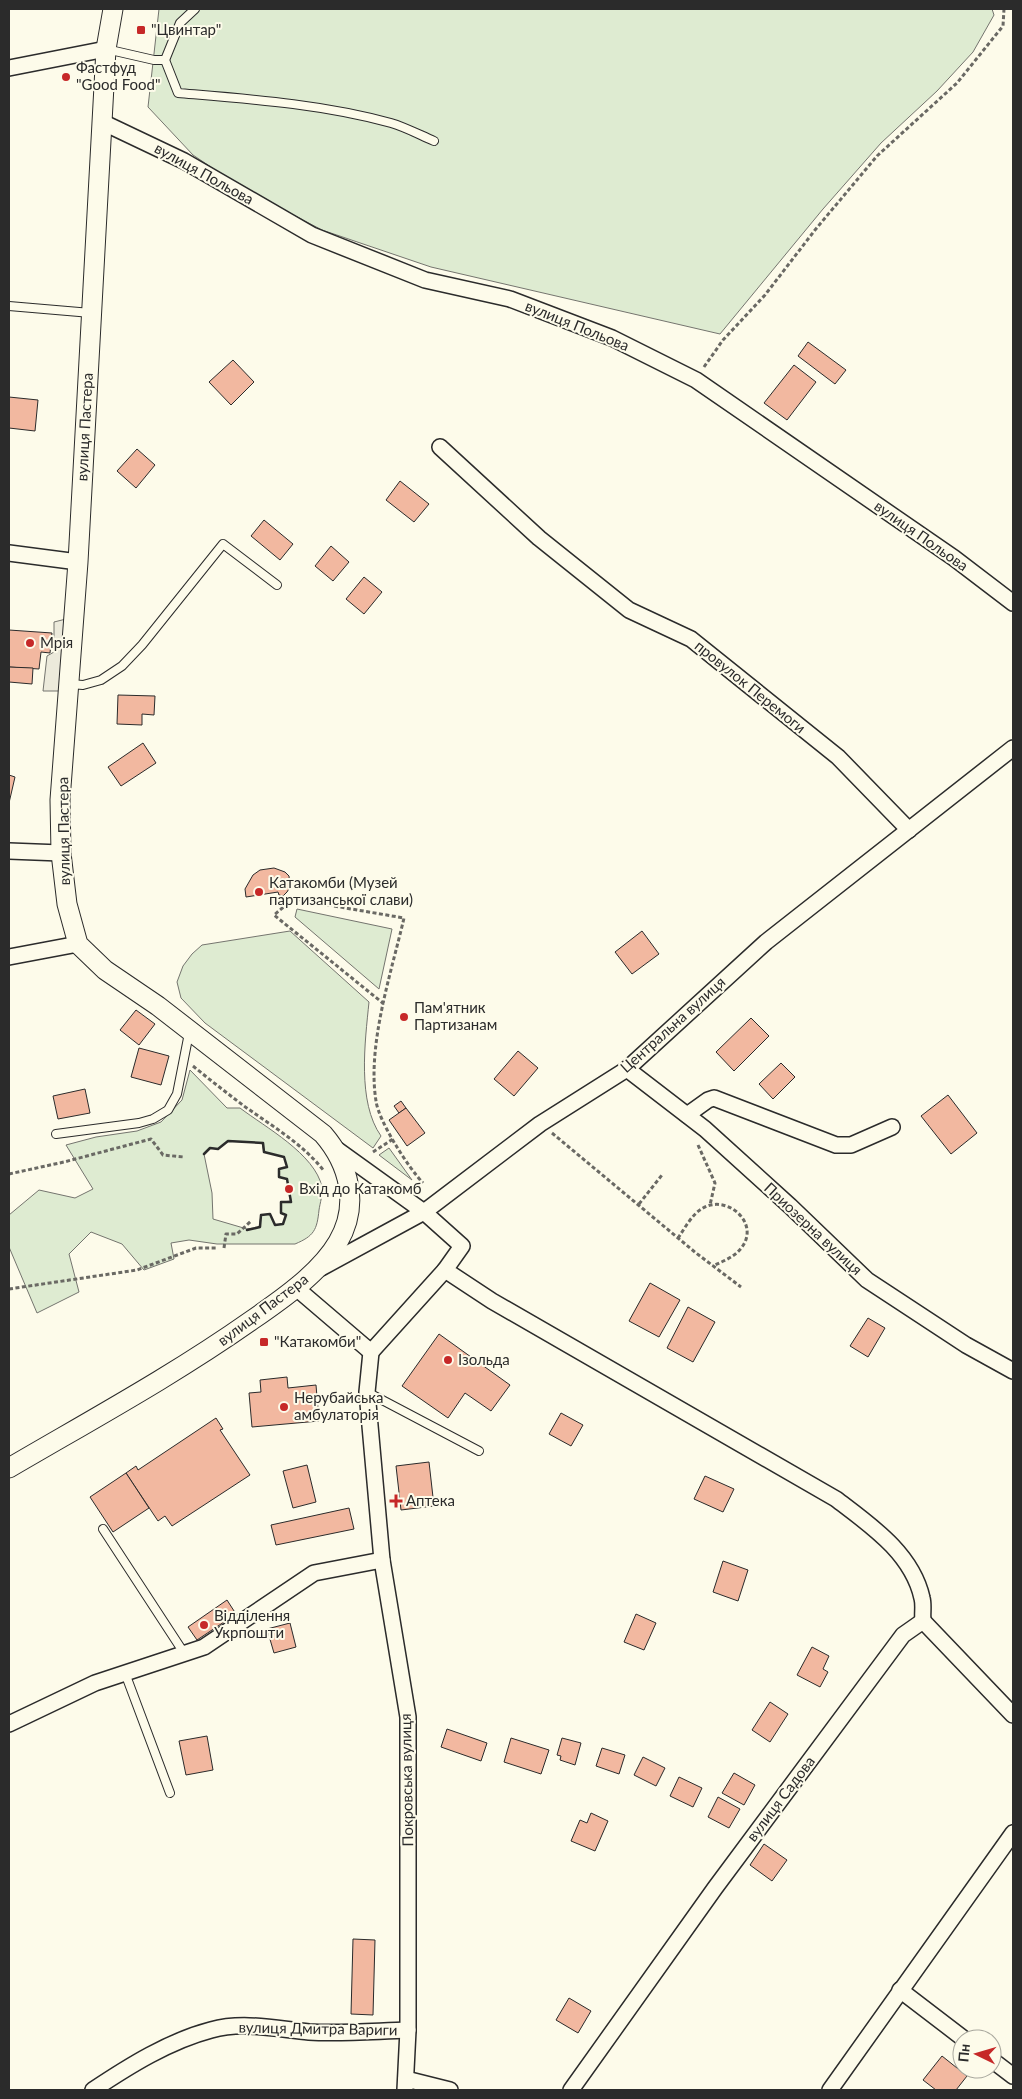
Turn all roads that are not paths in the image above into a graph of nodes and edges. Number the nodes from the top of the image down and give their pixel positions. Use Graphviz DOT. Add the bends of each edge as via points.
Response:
graph roads {
  1 [pos="114,9"];
  2 [pos="195,9"];
  3 [pos="106,49"];
  4 [pos="165,60"];
  5 [pos="9,68"];
  6 [pos="102,122"];
  7 [pos="434,142"];
  8 [pos="9,306"];
  9 [pos="91,312"];
  10 [pos="440,447"];
  11 [pos="9,553"];
  12 [pos="78,562"];
  13 [pos="277,585"];
  14 [pos="1013,603"];
  15 [pos="69,684"];
  16 [pos="1013,748"];
  17 [pos="909,830"];
  18 [pos="9,850"];
  19 [pos="61,853"];
  20 [pos="78,944"];
  21 [pos="9,957"];
  22 [pos="190,1031"];
  23 [pos="627,1069"];
  24 [pos="687,1115"];
  25 [pos="892,1127"];
  26 [pos="56,1134"];
  27 [pos="335,1148"];
  28 [pos="424,1212"];
  29 [pos="445,1270"];
  30 [pos="313,1272"];
  31 [pos="295,1287"];
  32 [pos="371,1352"];
  33 [pos="1013,1371"];
  34 [pos="368,1392"];
  35 [pos="479,1450"];
  36 [pos="9,1468"];
  37 [pos="103,1530"];
  38 [pos="382,1560"];
  39 [pos="922,1621"];
  40 [pos="184,1653"];
  41 [pos="126,1673"];
  42 [pos="1013,1715"];
  43 [pos="9,1724"];
  44 [pos="170,1794"];
  45 [pos="1013,1834"];
  46 [pos="900,1990"];
  47 [pos="408,2030"];
  48 [pos="952,2030"];
  49 [pos="1002,2068"];
  50 [pos="1013,2076"];
  51 [pos="405,2084"];
  52 [pos="93,2090"];
  53 [pos="450,2090"];
  54 [pos="571,2090"];
  55 [pos="830,2090"];
  1 -- 3 [label="street, вулиця Пастера"];
  2 -- 4 [label="lane" via="180,23"];
  3 -- 4 [label="lane"];
  3 -- 5 [label="street"];
  3 -- 6 [label="street, вулиця Пастера"];
  4 -- 7 [label="lane" via="178,93 303,106 354,115 393,124"];
  6 -- 9 [label="street, вулиця Пастера"];
  6 -- 14 [label="street, вулиця Польова" via="184,161 312,235 425,280 510,299 612,338 696,380 954,558"];
  8 -- 9 [label="lane"];
  9 -- 12 [label="street, вулиця Пастера"];
  10 -- 17 [label="street, провулок Перемоги" via="539,538 629,610 691,639 830,751"];
  11 -- 12 [label="street"];
  12 -- 15 [label="street, вулиця Пастера"];
  13 -- 15 [label="lane" via="222,544 122,666 101,680 83,685"];
  15 -- 19 [label="street, вулиця Пастера" via="60,800"];
  16 -- 17 [label="street, Центральна вулиця"];
  17 -- 23 [label="street, Центральна вулиця" via="766,942"];
  18 -- 19 [label="street"];
  19 -- 20 [label="street, вулиця Пастера" via="67,904"];
  20 -- 21 [label="street"];
  20 -- 22 [label="street, вулиця Пастера" via="105,970"];
  22 -- 26 [label="lane" via="178,1094 168,1110 139,1123"];
  22 -- 27 [label="street, вулиця Пастера" via="323,1134"];
  23 -- 24 [label="street, Приозерна вулиця"];
  23 -- 28 [label="street, Центральна вулиця" via="540,1124"];
  24 -- 25 [label="street" via="714,1098 844,1146"];
  24 -- 33 [label="street, Приозерна вулиця" via="868,1280 966,1345"];
  27 -- 28 [label="street"];
  27 -- 30 [label="street, вулиця Пастера" via="349,1183 347,1222 338,1242"];
  28 -- 29 [label="street" via="462,1246"];
  28 -- 30 [label="street, Центральна вулиця"];
  29 -- 32 [label="street"];
  29 -- 39 [label="street" via="492,1301 836,1499 884,1536 912,1570 922,1598"];
  30 -- 31 [label="street, вулиця Пастера"];
  31 -- 32 [label="street"];
  31 -- 36 [label="street, вулиця Пастера" via="178,1370"];
  32 -- 34 [label="street, Покровська вулиця"];
  34 -- 35 [label="lane"];
  34 -- 38 [label="street, Покровська вулиця"];
  37 -- 40 [label="lane"];
  38 -- 40 [label="street" via="314,1573 204,1647"];
  38 -- 47 [label="street, Покровська вулиця" via="408,1717"];
  39 -- 42 [label="street"];
  39 -- 54 [label="street, вулиця Садова" via="903,1635 715,1888"];
  40 -- 41 [label="street"];
  41 -- 43 [label="street" via="95,1683"];
  41 -- 44 [label="lane"];
  45 -- 46 [label="street"];
  46 -- 48 [label="street"];
  46 -- 55 [label="street"];
  47 -- 51 [label="street, Покровська вулиця"];
  47 -- 52 [label="street, вулиця Дмитра Вариги" via="311,2032 244,2026 212,2030 180,2041"];
  49 -- 50 [label="street"];
  51 -- 53 [label="street"];
}
